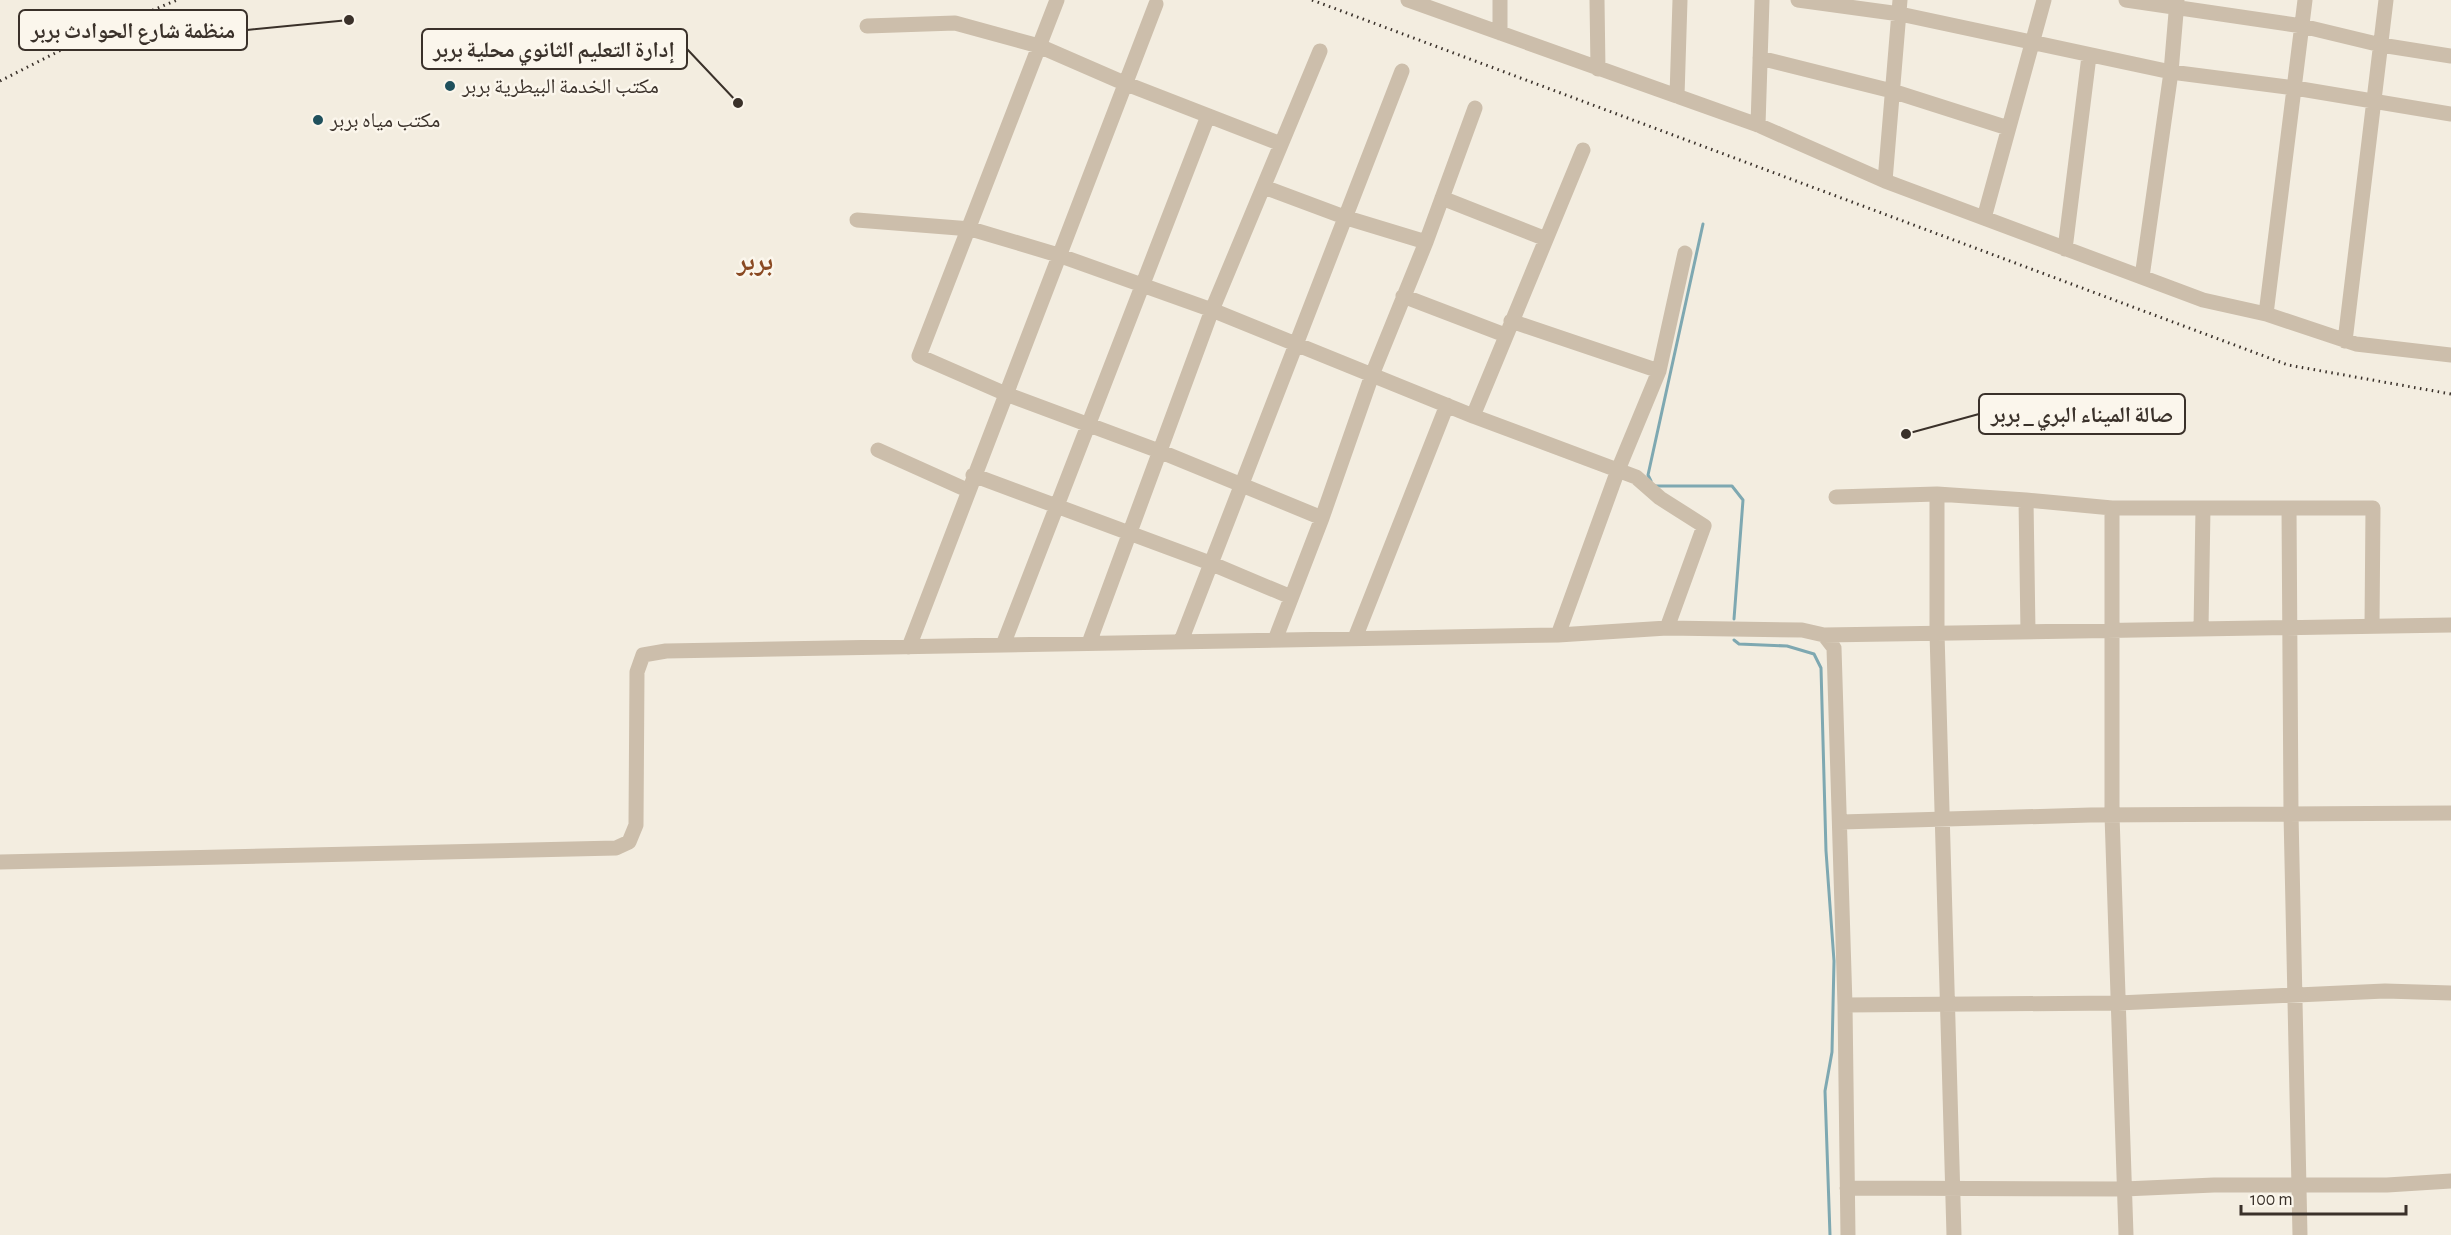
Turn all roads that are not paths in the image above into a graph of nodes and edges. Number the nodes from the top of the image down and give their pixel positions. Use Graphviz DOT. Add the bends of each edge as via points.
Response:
graph roads {
  1 [pos="1057,0"];
  2 [pos="1500,0"];
  3 [pos="1597,0"];
  4 [pos="1680,0"];
  5 [pos="1762,0"];
  6 [pos="1798,0"];
  7 [pos="2044,0"];
  8 [pos="2126,0"];
  9 [pos="2305,0"];
  10 [pos="2386,0"];
  11 [pos="1416,1"];
  12 [pos="1156,4"];
  13 [pos="2177,5"];
  14 [pos="1900,7"];
  15 [pos="867,26"];
  16 [pos="2302,26"];
  17 [pos="1500,33"];
  18 [pos="2030,44"];
  19 [pos="2381,45"];
  20 [pos="1039,46"];
  21 [pos="1320,51"];
  22 [pos="2089,56"];
  23 [pos="2451,56"];
  24 [pos="1760,58"];
  25 [pos="1598,69"];
  26 [pos="1402,71"];
  27 [pos="2171,72"];
  28 [pos="1124,83"];
  29 [pos="2295,88"];
  30 [pos="1892,91"];
  31 [pos="1677,96"];
  32 [pos="2373,102"];
  33 [pos="1475,108"];
  34 [pos="2451,114"];
  35 [pos="1208,116"];
  36 [pos="1758,125"];
  37 [pos="2008,128"];
  38 [pos="1281,144"];
  39 [pos="1583,150"];
  40 [pos="1885,181"];
  41 [pos="1264,187"];
  42 [pos="1442,198"];
  43 [pos="1347,218"];
  44 [pos="1984,218"];
  45 [pos="856,220"];
  46 [pos="970,228"];
  47 [pos="1546,239"];
  48 [pos="1426,242"];
  49 [pos="2065,249"];
  50 [pos="1685,254"];
  51 [pos="1058,255"];
  52 [pos="2142,277"];
  53 [pos="1142,285"];
  54 [pos="1403,296"];
  55 [pos="1212,310"];
  56 [pos="2266,314"];
  57 [pos="1508,328"];
  58 [pos="2345,341"];
  59 [pos="1297,345"];
  60 [pos="2451,355"];
  61 [pos="1659,371"];
  62 [pos="1372,375"];
  63 [pos="1006,394"];
  64 [pos="1447,405"];
  65 [pos="1473,416"];
  66 [pos="1088,425"];
  67 [pos="878,450"];
  68 [pos="1159,451"];
  69 [pos="1618,470"];
  70 [pos="973,475"];
  71 [pos="1241,485"];
  72 [pos="967,490"];
  73 [pos="1937,494"];
  74 [pos="1836,497"];
  75 [pos="2026,500"];
  76 [pos="1058,508"];
  77 [pos="2112,508"];
  78 [pos="2203,508"];
  79 [pos="2289,508"];
  80 [pos="1322,518"];
  81 [pos="1128,534"];
  82 [pos="1210,563"];
  83 [pos="1291,597"];
  84 [pos="2451,625"];
  85 [pos="2372,626"];
  86 [pos="1667,628"];
  87 [pos="2288,628"];
  88 [pos="2200,629"];
  89 [pos="2112,631"];
  90 [pos="2028,632"];
  91 [pos="1937,633"];
  92 [pos="1558,634"];
  93 [pos="1824,635"];
  94 [pos="1355,638"];
  95 [pos="1275,640"];
  96 [pos="1181,641"];
  97 [pos="1089,643"];
  98 [pos="1003,645"];
  99 [pos="909,646"];
  100 [pos="2451,813"];
  101 [pos="2291,814"];
  102 [pos="2112,815"];
  103 [pos="1942,820"];
  104 [pos="1841,822"];
  105 [pos="0,862"];
  106 [pos="2451,993"];
  107 [pos="2295,994"];
  108 [pos="1947,1002"];
  109 [pos="2118,1003"];
  110 [pos="1845,1005"];
  111 [pos="2451,1181"];
  112 [pos="1952,1186"];
  113 [pos="2299,1186"];
  114 [pos="1847,1188"];
  115 [pos="2124,1189"];
  116 [pos="1848,1235"];
  117 [pos="1954,1235"];
  118 [pos="2126,1235"];
  119 [pos="2300,1235"];
  1 -- 20 [label="street"];
  2 -- 17 [label="street"];
  3 -- 25 [label="street"];
  4 -- 31 [label="street"];
  5 -- 24 [label="street"];
  6 -- 14 [label="street"];
  7 -- 18 [label="street"];
  8 -- 13 [label="street"];
  9 -- 16 [label="street"];
  10 -- 19 [label="street"];
  11 -- 17 [label="street"];
  12 -- 28 [label="street"];
  13 -- 16 [label="street"];
  13 -- 27 [label="street"];
  14 -- 18 [label="street"];
  14 -- 30 [label="street"];
  15 -- 20 [label="street" via="955,23"];
  16 -- 19 [label="street"];
  16 -- 29 [label="street"];
  17 -- 25 [label="street"];
  18 -- 22 [label="street"];
  18 -- 37 [label="street"];
  19 -- 23 [label="street"];
  19 -- 32 [label="street"];
  20 -- 28 [label="street"];
  20 -- 46 [label="street"];
  21 -- 38 [label="street"];
  22 -- 27 [label="street"];
  22 -- 49 [label="street"];
  24 -- 30 [label="street"];
  24 -- 36 [label="street"];
  25 -- 31 [label="street"];
  26 -- 43 [label="street"];
  27 -- 29 [label="street"];
  27 -- 52 [label="street"];
  28 -- 35 [label="street"];
  28 -- 51 [label="street"];
  29 -- 32 [label="street"];
  29 -- 56 [label="street"];
  30 -- 37 [label="street"];
  30 -- 40 [label="street"];
  31 -- 36 [label="street"];
  32 -- 34 [label="street"];
  32 -- 58 [label="street"];
  33 -- 42 [label="street"];
  35 -- 38 [label="street"];
  35 -- 53 [label="street"];
  36 -- 40 [label="street"];
  37 -- 44 [label="street"];
  38 -- 41 [label="street"];
  39 -- 47 [label="street"];
  40 -- 44 [label="street"];
  41 -- 43 [label="street"];
  41 -- 55 [label="street"];
  42 -- 47 [label="street"];
  42 -- 48 [label="street"];
  43 -- 48 [label="street"];
  43 -- 59 [label="street"];
  44 -- 49 [label="street"];
  45 -- 46 [label="street"];
  46 -- 51 [label="street"];
  46 -- 63 [label="street" via="919,356"];
  47 -- 57 [label="street"];
  48 -- 54 [label="street"];
  49 -- 52 [label="street"];
  50 -- 61 [label="street"];
  51 -- 53 [label="street"];
  51 -- 63 [label="street"];
  52 -- 56 [label="street" via="2203,300"];
  53 -- 55 [label="street"];
  53 -- 66 [label="street"];
  54 -- 57 [label="street"];
  54 -- 62 [label="street"];
  55 -- 59 [label="street"];
  55 -- 68 [label="street"];
  56 -- 58 [label="street"];
  57 -- 61 [label="street"];
  57 -- 65 [label="street"];
  58 -- 60 [label="street"];
  59 -- 62 [label="street"];
  59 -- 71 [label="street"];
  61 -- 69 [label="street"];
  62 -- 64 [label="street"];
  62 -- 80 [label="street"];
  63 -- 66 [label="street"];
  63 -- 70 [label="street"];
  64 -- 65 [label="street"];
  64 -- 94 [label="street"];
  65 -- 69 [label="street"];
  66 -- 68 [label="street"];
  66 -- 76 [label="street"];
  67 -- 72 [label="street"];
  68 -- 71 [label="street"];
  68 -- 81 [label="street"];
  69 -- 86 [label="street" via="1636,477 1660,498 1704,526"];
  69 -- 92 [label="street"];
  70 -- 72 [label="street"];
  70 -- 76 [label="street"];
  71 -- 80 [label="street"];
  71 -- 82 [label="street"];
  72 -- 99 [label="street"];
  73 -- 74 [label="street"];
  73 -- 75 [label="street"];
  73 -- 91 [label="street"];
  75 -- 77 [label="street"];
  75 -- 90 [label="street"];
  76 -- 81 [label="street"];
  76 -- 98 [label="street"];
  77 -- 78 [label="street"];
  77 -- 89 [label="street"];
  78 -- 79 [label="street"];
  78 -- 88 [label="street"];
  79 -- 85 [label="street" via="2373,508"];
  79 -- 87 [label="street"];
  80 -- 83 [label="street"];
  81 -- 82 [label="street"];
  81 -- 97 [label="street"];
  82 -- 83 [label="street"];
  82 -- 96 [label="street"];
  83 -- 95 [label="street"];
  84 -- 85 [label="street"];
  85 -- 87 [label="street"];
  86 -- 92 [label="street"];
  86 -- 93 [label="street" via="1802,630"];
  87 -- 88 [label="street"];
  87 -- 101 [label="street"];
  88 -- 89 [label="street"];
  89 -- 90 [label="street"];
  89 -- 102 [label="street"];
  90 -- 91 [label="street"];
  91 -- 93 [label="street"];
  91 -- 103 [label="street"];
  92 -- 94 [label="street"];
  93 -- 104 [label="street" via="1834,648"];
  94 -- 95 [label="street"];
  95 -- 96 [label="street"];
  96 -- 97 [label="street"];
  97 -- 98 [label="street"];
  98 -- 99 [label="street"];
  99 -- 105 [label="street" via="666,651 643,655 637,672 636,825 629,842 616,848"];
  100 -- 101 [label="street"];
  101 -- 102 [label="street"];
  101 -- 107 [label="street"];
  102 -- 103 [label="street"];
  102 -- 109 [label="street"];
  103 -- 104 [label="street"];
  103 -- 108 [label="street"];
  104 -- 110 [label="street"];
  106 -- 107 [label="street"];
  107 -- 109 [label="street"];
  107 -- 113 [label="street"];
  108 -- 109 [label="street"];
  108 -- 110 [label="street"];
  108 -- 112 [label="street"];
  109 -- 115 [label="street"];
  110 -- 114 [label="street"];
  111 -- 113 [label="street"];
  112 -- 114 [label="street"];
  112 -- 115 [label="street"];
  112 -- 117 [label="street"];
  113 -- 115 [label="street"];
  113 -- 119 [label="street"];
  114 -- 116 [label="street"];
  115 -- 118 [label="street"];
}
